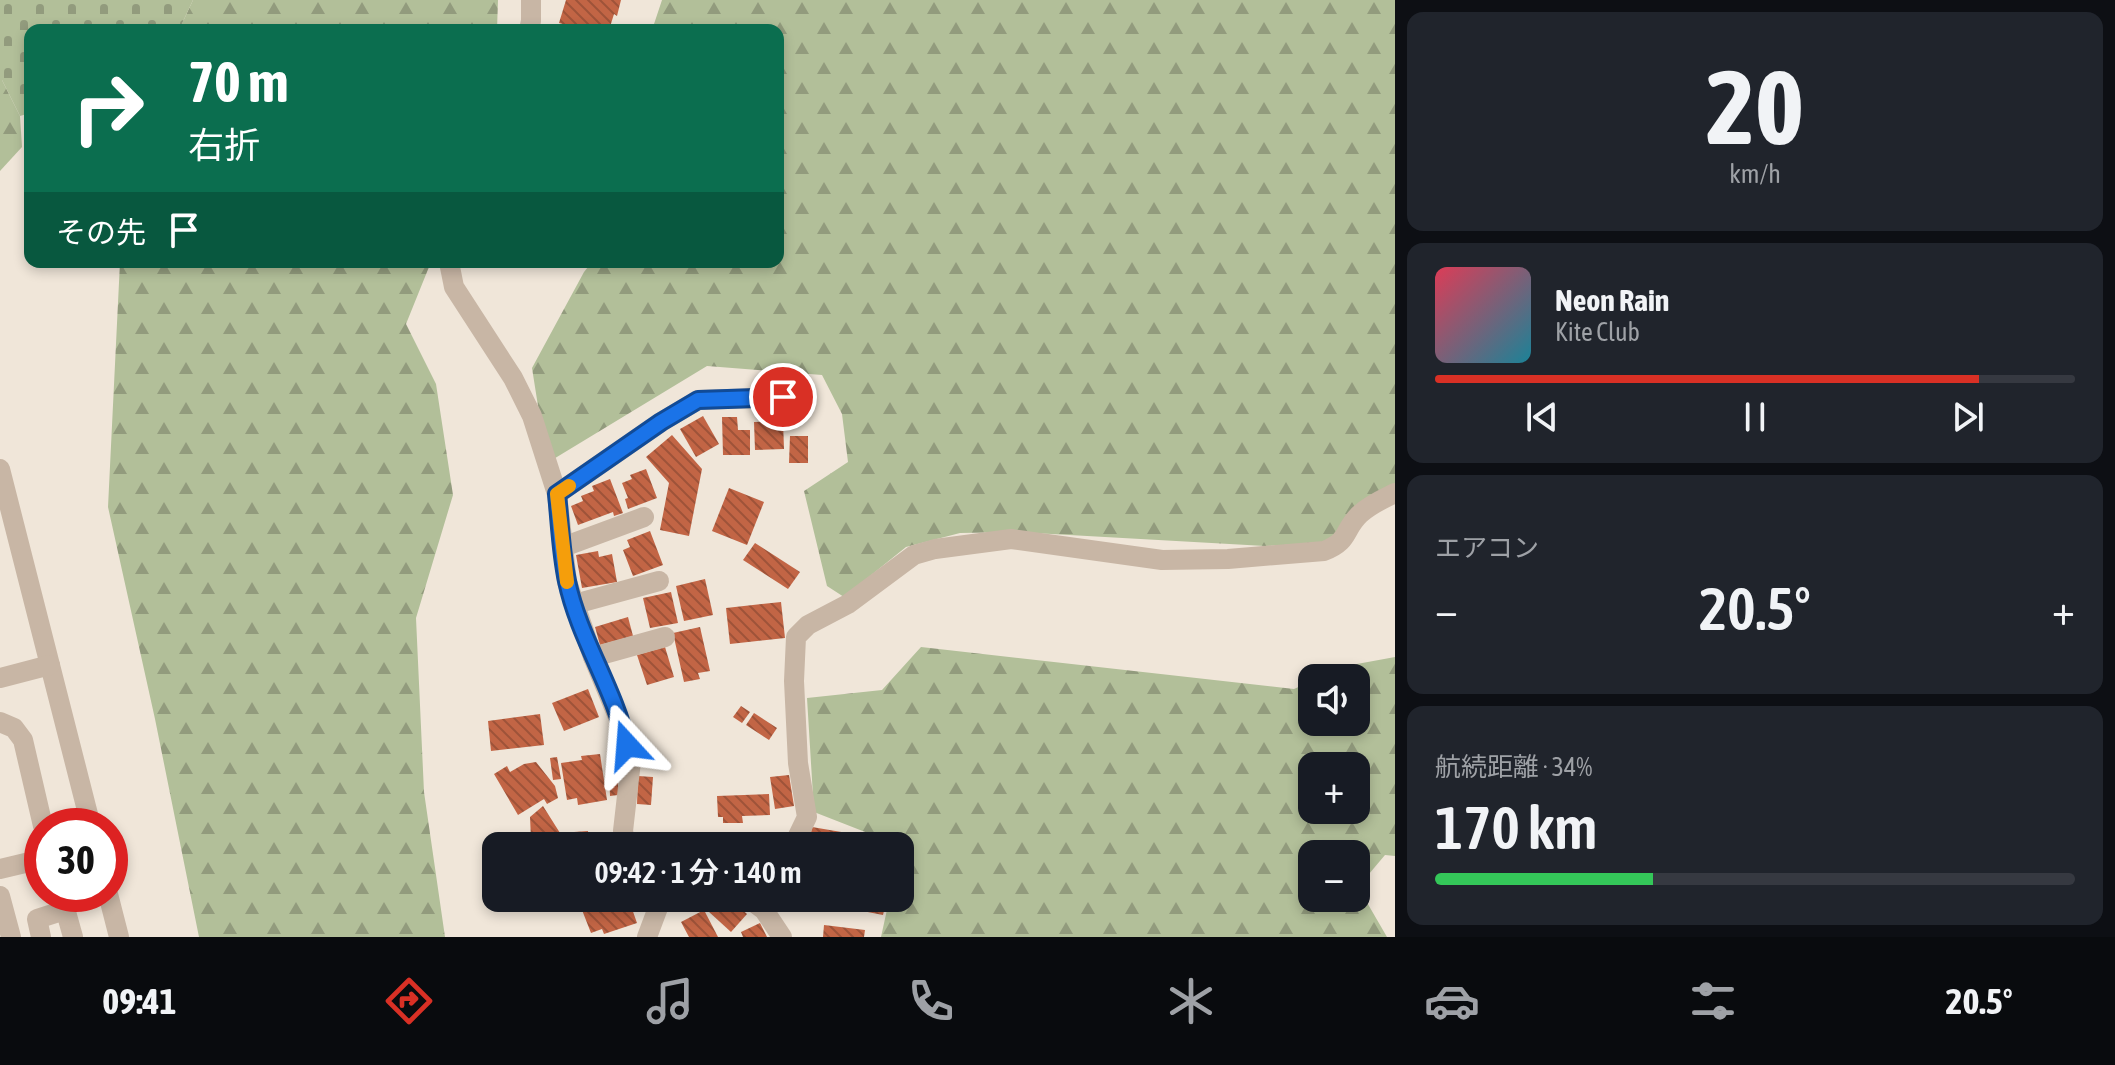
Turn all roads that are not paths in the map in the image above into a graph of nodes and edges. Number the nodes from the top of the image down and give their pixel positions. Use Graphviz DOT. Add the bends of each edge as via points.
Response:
graph roads {
  1 [pos="531,0"];
  2 [pos="529,24"];
  3 [pos="450,268"];
  4 [pos="783,397"];
  5 [pos="0,469"];
  6 [pos="1395,493"];
  7 [pos="557,494"];
  8 [pos="4,498"];
  9 [pos="644,517"];
  10 [pos="9,545"];
  11 [pos="563,547"];
  12 [pos="659,581"];
  13 [pos="575,604"];
  14 [pos="665,637"];
  15 [pos="593,657"];
  16 [pos="50,665"];
  17 [pos="0,678"];
  18 [pos="0,722"];
  19 [pos="39,808"];
  20 [pos="86,808"];
  21 [pos="623,832"];
  22 [pos="800,832"];
  23 [pos="24,863"];
  24 [pos="0,869"];
  25 [pos="0,896"];
  26 [pos="48,912"];
  27 [pos="66,912"];
  28 [pos="113,912"];
  29 [pos="656,912"];
  30 [pos="766,912"];
  31 [pos="11,937"];
  32 [pos="41,937"];
  33 [pos="73,937"];
  34 [pos="119,937"];
  35 [pos="647,937"];
  36 [pos="782,937"];
  1 -- 2 [label="street"];
  3 -- 7 [label="street" via="454,287 532,416"];
  4 -- 7 [label="street" via="698,400"];
  5 -- 8 [label="street"];
  6 -- 22 [label="street" via="1357,516 1338,545 1324,551 1162,560 1011,539 914,555 796,637 798,763 807,817"];
  7 -- 11 [label="street"];
  8 -- 10 [label="street"];
  9 -- 11 [label="street"];
  10 -- 16 [label="street"];
  11 -- 13 [label="street"];
  12 -- 13 [label="street"];
  13 -- 15 [label="street"];
  14 -- 15 [label="street"];
  15 -- 21 [label="street" via="631,761"];
  16 -- 17 [label="street"];
  16 -- 20 [label="street"];
  18 -- 19 [label="street" via="23,740"];
  23 -- 24 [label="street"];
  25 -- 31 [label="street"];
  26 -- 32 [label="street" via="37,919"];
  27 -- 33 [label="street"];
  28 -- 34 [label="street"];
  29 -- 35 [label="street"];
  30 -- 36 [label="street"];
}
